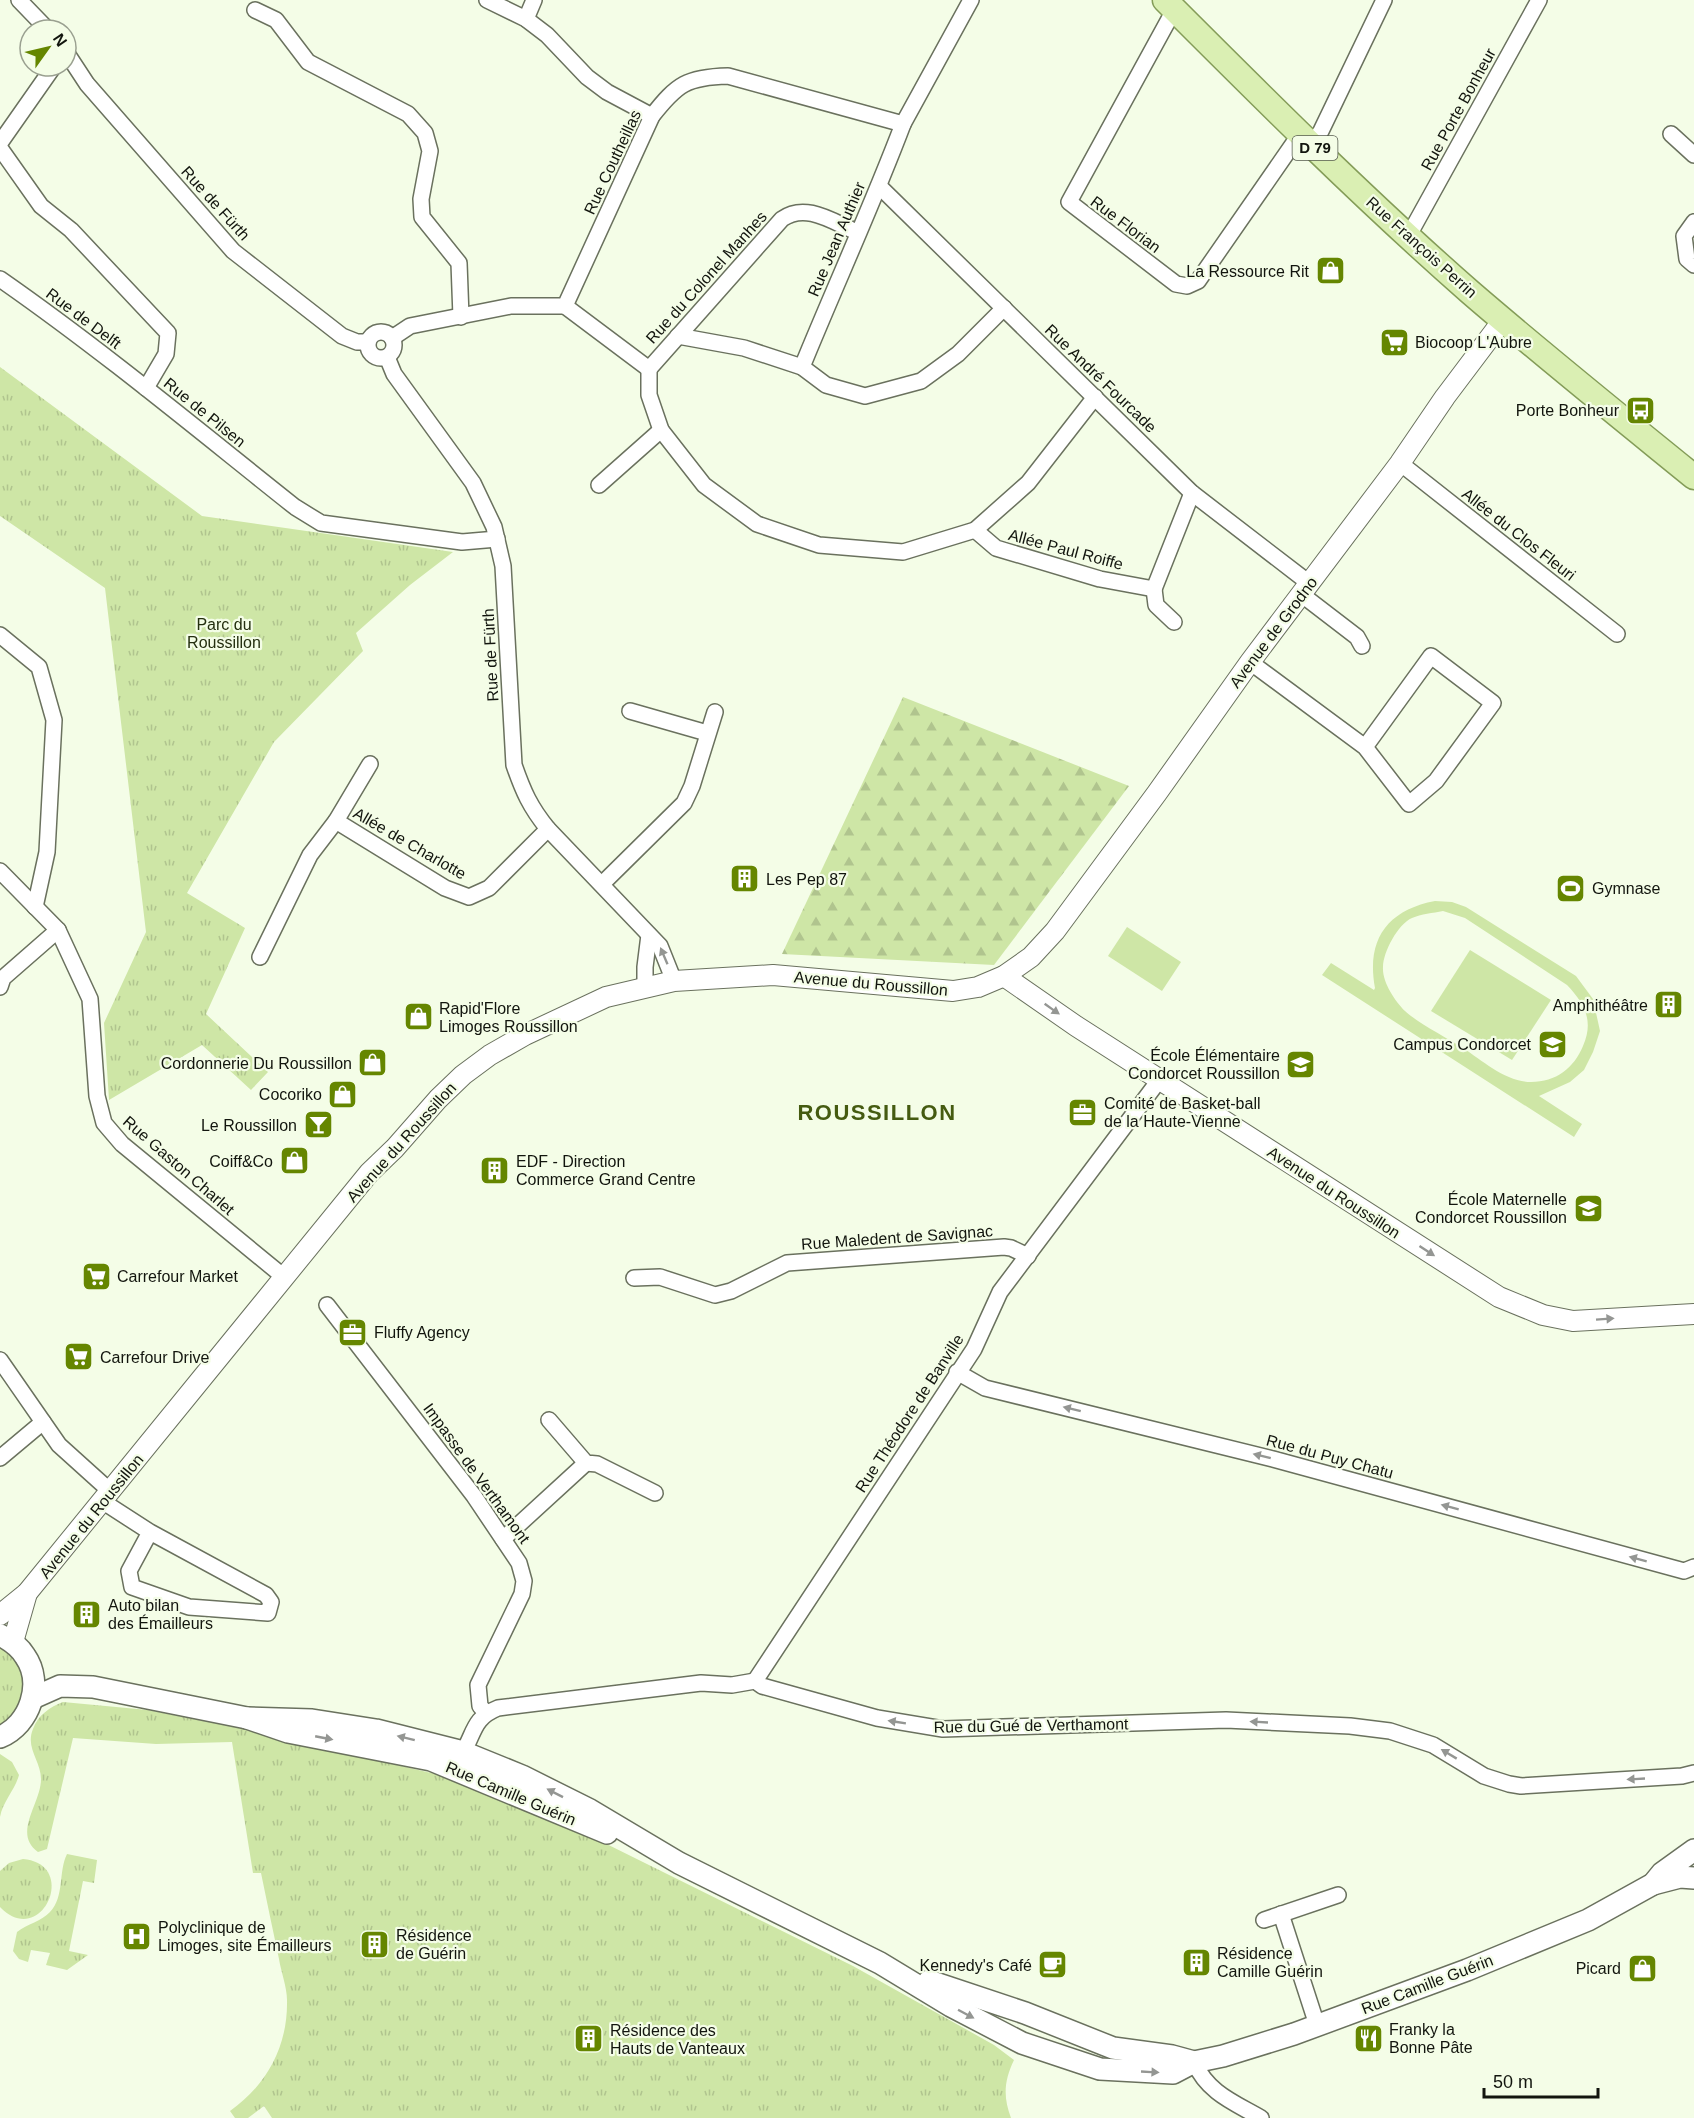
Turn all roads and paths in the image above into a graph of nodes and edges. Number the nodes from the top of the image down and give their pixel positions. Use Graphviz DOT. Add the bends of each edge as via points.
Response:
graph roads {
  1 [pos="19,0"];
  2 [pos="487,0"];
  3 [pos="534,0"];
  4 [pos="971,0"];
  5 [pos="1384,0"];
  6 [pos="1539,0"];
  7 [pos="1169,5"];
  8 [pos="255,10"];
  9 [pos="36,18"];
  10 [pos="526,19"];
  11 [pos="78,70"];
  12 [pos="46,78"];
  13 [pos="652,116"];
  14 [pos="903,124"];
  15 [pos="1671,134"];
  16 [pos="1306,140"];
  17 [pos="0,145"];
  18 [pos="1694,155"];
  19 [pos="879,186"];
  20 [pos="1694,222"];
  21 [pos="857,232"];
  22 [pos="1409,235"];
  23 [pos="1694,264"];
  24 [pos="0,279"];
  25 [pos="565,306"];
  26 [pos="1004,308"];
  27 [pos="461,316"];
  28 [pos="1503,320"];
  29 [pos="678,336"];
  30 [pos="392,338"];
  31 [pos="368,342"];
  32 [pos="387,357"];
  33 [pos="801,367"];
  34 [pos="649,369"];
  35 [pos="146,388"];
  36 [pos="1095,397"];
  37 [pos="661,430"];
  38 [pos="1400,464"];
  39 [pos="1694,477"];
  40 [pos="599,485"];
  41 [pos="1192,493"];
  42 [pos="975,530"];
  43 [pos="497,539"];
  44 [pos="1305,589"];
  45 [pos="1154,590"];
  46 [pos="1174,622"];
  47 [pos="1617,634"];
  48 [pos="0,635"];
  49 [pos="1362,646"];
  50 [pos="1250,662"];
  51 [pos="630,711"];
  52 [pos="715,712"];
  53 [pos="707,733"];
  54 [pos="1365,747"];
  55 [pos="370,764"];
  56 [pos="336,820"];
  57 [pos="548,829"];
  58 [pos="0,871"];
  59 [pos="602,884"];
  60 [pos="35,907"];
  61 [pos="58,930"];
  62 [pos="649,935"];
  63 [pos="1043,945"];
  64 [pos="260,957"];
  65 [pos="1004,976"];
  66 [pos="674,981"];
  67 [pos="0,987"];
  68 [pos="645,987"];
  69 [pos="1160,1079"];
  70 [pos="1028,1256"];
  71 [pos="284,1277"];
  72 [pos="634,1278"];
  73 [pos="327,1305"];
  74 [pos="1694,1314"];
  75 [pos="0,1359"];
  76 [pos="957,1372"];
  77 [pos="549,1420"];
  78 [pos="43,1422"];
  79 [pos="0,1458"];
  80 [pos="586,1463"];
  81 [pos="655,1493"];
  82 [pos="106,1496"];
  83 [pos="150,1532"];
  84 [pos="504,1539"];
  85 [pos="1694,1567"];
  86 [pos="27,1593"];
  87 [pos="0,1615"];
  88 [pos="6,1638"];
  89 [pos="32,1670"];
  90 [pos="756,1681"];
  91 [pos="60,1686"];
  92 [pos="33,1698"];
  93 [pos="486,1713"];
  94 [pos="247,1718"];
  95 [pos="0,1737"];
  96 [pos="463,1752"];
  97 [pos="432,1760"];
  98 [pos="1694,1773"];
  99 [pos="1694,1850"];
  100 [pos="680,1863"];
  101 [pos="1694,1878"];
  102 [pos="1653,1884"];
  103 [pos="1338,1895"];
  104 [pos="1281,1914"];
  105 [pos="1264,1920"];
  106 [pos="880,1963"];
  107 [pos="1317,2025"];
  108 [pos="1022,2043"];
  109 [pos="1106,2046"];
  110 [pos="1194,2062"];
  111 [pos="1261,2118"];
  1 -- 9 [label="street"];
  2 -- 10 [label="street"];
  3 -- 10 [label="street"];
  4 -- 14 [label="street"];
  5 -- 16 [label="street" via="1321,131"];
  6 -- 22 [label="street, Rue Porte Bonheur"];
  7 -- 16 [label="main road, Rue François Perrin / D 79"];
  7 -- 16 [label="street, Rue Florian" via="1069,202 1176,284 1187,285 1198,281"];
  8 -- 27 [label="street" via="276,20 308,62 408,114 425,133 430,151 421,199 422,217 459,263"];
  10 -- 13 [label="street" via="547,34 587,77"];
  11 -- 31 [label="street, Rue de Fürth" via="233,250 342,336"];
  12 -- 17 [label="street, Rue de Pilsen"];
  13 -- 14 [label="street, Rue Coutheillas" via="681,85 702,76 728,75"];
  13 -- 25 [label="street, Rue Coutheillas"];
  14 -- 19 [label="street, Rue Jean Authier"];
  15 -- 18 [label="street"];
  16 -- 22 [label="main road, Rue François Perrin / D 79"];
  17 -- 35 [label="street, Rue de Pilsen" via="40,206 71,230 168,333 166,354"];
  19 -- 21 [label="street, Rue Jean Authier"];
  19 -- 26 [label="street, Rue André Fourcade"];
  20 -- 23 [label="street" via="1684,236 1687,259"];
  21 -- 29 [label="street, Rue du Colonel Manhes" via="806,211 792,212"];
  21 -- 33 [label="street, Rue Jean Authier"];
  22 -- 28 [label="main road, Rue François Perrin / D 79"];
  24 -- 35 [label="street, Rue de Delft"];
  25 -- 27 [label="street" via="511,306"];
  25 -- 34 [label="street, Rue du Colonel Manhes"];
  26 -- 33 [label="street" via="958,354 921,381 865,396 826,385"];
  26 -- 36 [label="street, Rue André Fourcade"];
  27 -- 30 [label="street" via="410,326"];
  28 -- 38 [label="street, Avenue de Grodno"];
  28 -- 39 [label="main road, Rue François Perrin / D 79"];
  29 -- 33 [label="street" via="744,348"];
  29 -- 34 [label="street, Rue du Colonel Manhes"];
  30 -- 31 [label="street" via="388,333 376,333"];
  30 -- 32 [label="street" via="394,349"];
  31 -- 32 [label="street" via="373,355"];
  32 -- 43 [label="street, Rue de Fürth" via="394,374 473,483"];
  34 -- 37 [label="street" via="649,395"];
  35 -- 43 [label="street, Rue de Pilsen" via="295,507 321,523 462,542"];
  36 -- 41 [label="street, Rue André Fourcade"];
  36 -- 42 [label="street" via="1028,483"];
  37 -- 40 [label="street"];
  37 -- 42 [label="street" via="704,485 757,524 819,545 903,552"];
  38 -- 44 [label="street, Avenue de Grodno"];
  38 -- 47 [label="street, Allée du Clos Fleuri"];
  41 -- 44 [label="street, Rue André Fourcade"];
  41 -- 45 [label="street"];
  42 -- 45 [label="street, Allée Paul Roiffe" via="996,548 1100,579"];
  43 -- 57 [label="street, Rue de Fürth" via="503,566 514,765 524,795"];
  44 -- 49 [label="street, Rue André Fourcade" via="1357,636"];
  44 -- 50 [label="street, Avenue de Grodno"];
  45 -- 46 [label="street" via="1156,605"];
  48 -- 60 [label="street" via="39,667 54,720 47,852"];
  50 -- 54 [label="street"];
  50 -- 63 [label="street, Avenue de Grodno"];
  51 -- 53 [label="street"];
  52 -- 53 [label="street"];
  53 -- 59 [label="street" via="684,803"];
  54 -- 54 [label="street" via="1409,804 1436,781 1493,703 1431,656"];
  55 -- 56 [label="street, Allée de Charlotte"];
  56 -- 57 [label="street, Allée de Charlotte" via="445,888 469,897 489,888"];
  56 -- 64 [label="street, Allée de Charlotte" via="310,855"];
  57 -- 59 [label="street, Rue de Fürth"];
  58 -- 60 [label="street, Rue Gaston Charlet"];
  59 -- 62 [label="street, Rue de Fürth"];
  60 -- 61 [label="street, Rue Gaston Charlet"];
  61 -- 67 [label="street" via="3,978"];
  61 -- 71 [label="street, Rue Gaston Charlet" via="90,999 97,1096 104,1123 122,1144"];
  66 -- 62 [label="street, Rue de Fürth, one-way" via="660,946"];
  62 -- 68 [label="street"];
  63 -- 65 [label="street, Avenue du Roussillon"];
  65 -- 66 [label="street, Avenue du Roussillon" via="978,987 953,991 773,975"];
  65 -- 69 [label="street, Avenue du Roussillon, one-way"];
  66 -- 68 [label="street, Avenue du Roussillon"];
  68 -- 71 [label="street, Avenue du Roussillon" via="606,997 525,1035 463,1075 369,1173"];
  69 -- 70 [label="street, Rue Théodore de Banville"];
  69 -- 74 [label="street, Avenue du Roussillon, one-way" via="1499,1298 1521,1308 1573,1321"];
  70 -- 72 [label="street, Rue Maledent de Savignac" via="1004,1247 787,1263 715,1295 660,1277"];
  70 -- 76 [label="street, Rue Théodore de Banville" via="1000,1292 974,1349"];
  71 -- 82 [label="street, Avenue du Roussillon"];
  73 -- 84 [label="street, Impasse de Verthamont"];
  75 -- 78 [label="street"];
  85 -- 76 [label="street, Rue du Puy Chatu, one-way" via="1684,1571 1285,1462 978,1385"];
  76 -- 90 [label="street, Rue Théodore de Banville"];
  77 -- 80 [label="street"];
  78 -- 79 [label="street"];
  78 -- 82 [label="street"];
  80 -- 81 [label="street" via="597,1464"];
  80 -- 84 [label="street"];
  82 -- 83 [label="street"];
  82 -- 86 [label="street, Avenue du Roussillon"];
  83 -- 83 [label="street" via="129,1571 132,1587 189,1607 268,1613 271,1602 266,1595"];
  84 -- 93 [label="street, Impasse de Verthamont" via="519,1563 524,1581 522,1594 478,1685 480,1706"];
  86 -- 87 [label="street, Avenue du Roussillon"];
  86 -- 88 [label="street, Avenue du Roussillon"];
  88 -- 89 [label="main road" via="26,1657"];
  89 -- 91 [label="main road"];
  89 -- 92 [label="main road"];
  90 -- 93 [label="street, Rue du Gué de Verthamont" via="732,1685 701,1683 510,1705"];
  98 -- 90 [label="street, Rue du Gué de Verthamont, one-way" via="1521,1786 1484,1776 1433,1745 1390,1731 1226,1720 943,1729 877,1718 762,1686"];
  91 -- 92 [label="main road"];
  91 -- 94 [label="main road" via="93,1687"];
  92 -- 95 [label="main road" via="18,1725"];
  93 -- 96 [label="street" via="474,1726"];
  96 -- 94 [label="main road, one-way" via="376,1730 312,1720"];
  94 -- 97 [label="main road, one-way" via="288,1732"];
  96 -- 97 [label="street, Rue Camille Guérin"];
  100 -- 96 [label="main road, Rue Camille Guérin, one-way" via="590,1810"];
  97 -- 100 [label="main road, Rue Camille Guérin"];
  99 -- 102 [label="main road, Rue Camille Guérin"];
  100 -- 106 [label="main road, Rue Camille Guérin"];
  101 -- 102 [label="main road, Rue Camille Guérin" via="1680,1877"];
  102 -- 107 [label="main road, Rue Camille Guérin" via="1588,1920"];
  103 -- 104 [label="street"];
  104 -- 105 [label="street"];
  104 -- 107 [label="street"];
  106 -- 108 [label="main road, Rue Camille Guérin, one-way"];
  106 -- 109 [label="main road, Rue Camille Guérin" via="1025,2013"];
  107 -- 110 [label="main road, Rue Camille Guérin"];
  108 -- 109 [label="main road" via="1040,2037 1063,2038 1095,2049"];
  108 -- 110 [label="main road, Rue Camille Guérin, one-way" via="1100,2069 1173,2073"];
  109 -- 110 [label="main road, Rue Camille Guérin"];
  110 -- 111 [label="street" via="1214,2091"];
}
